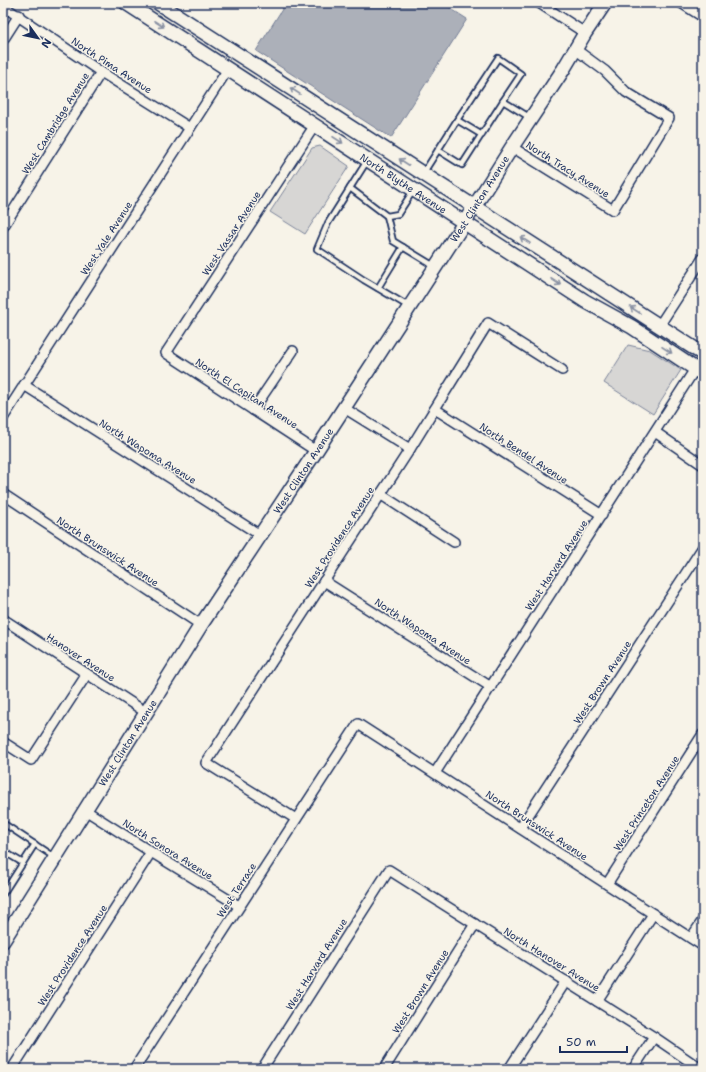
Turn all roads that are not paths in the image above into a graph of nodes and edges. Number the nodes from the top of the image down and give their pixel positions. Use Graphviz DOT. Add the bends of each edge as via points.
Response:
graph roads {
  1 [pos="126,3"];
  2 [pos="158,3"];
  3 [pos="539,3"];
  4 [pos="606,3"];
  5 [pos="682,3"];
  6 [pos="3,6"];
  7 [pos="19,15"];
  8 [pos="703,17"];
  9 [pos="584,33"];
  10 [pos="3,40"];
  11 [pos="575,49"];
  12 [pos="228,69"];
  13 [pos="101,72"];
  14 [pos="503,102"];
  15 [pos="531,118"];
  16 [pos="458,120"];
  17 [pos="315,125"];
  18 [pos="190,128"];
  19 [pos="482,135"];
  20 [pos="512,147"];
  21 [pos="465,148"];
  22 [pos="438,150"];
  23 [pos="471,152"];
  24 [pos="368,160"];
  25 [pos="423,174"];
  26 [pos="350,188"];
  27 [pos="414,190"];
  28 [pos="474,207"];
  29 [pos="388,216"];
  30 [pos="464,223"];
  31 [pos="3,227"];
  32 [pos="404,247"];
  33 [pos="703,258"];
  34 [pos="436,267"];
  35 [pos="378,288"];
  36 [pos="410,306"];
  37 [pos="659,326"];
  38 [pos="293,351"];
  39 [pos="166,353"];
  40 [pos="703,354"];
  41 [pos="562,370"];
  42 [pos="699,371"];
  43 [pos="24,385"];
  44 [pos="344,408"];
  45 [pos="435,409"];
  46 [pos="253,410"];
  47 [pos="3,418"];
  48 [pos="654,432"];
  49 [pos="410,448"];
  50 [pos="316,451"];
  51 [pos="703,465"];
  52 [pos="3,494"];
  53 [pos="380,494"];
  54 [pos="602,515"];
  55 [pos="260,535"];
  56 [pos="454,542"];
  57 [pos="703,547"];
  58 [pos="324,581"];
  59 [pos="3,619"];
  60 [pos="202,625"];
  61 [pos="87,674"];
  62 [pos="491,687"];
  63 [pos="147,713"];
  64 [pos="358,724"];
  65 [pos="703,734"];
  66 [pos="3,742"];
  67 [pos="435,773"];
  68 [pos="86,810"];
  69 [pos="296,819"];
  70 [pos="3,823"];
  71 [pos="520,828"];
  72 [pos="35,844"];
  73 [pos="3,851"];
  74 [pos="152,852"];
  75 [pos="55,858"];
  76 [pos="23,863"];
  77 [pos="389,870"];
  78 [pos="607,884"];
  79 [pos="3,894"];
  80 [pos="239,906"];
  81 [pos="654,914"];
  82 [pos="703,920"];
  83 [pos="476,924"];
  84 [pos="691,938"];
  85 [pos="3,941"];
  86 [pos="703,946"];
  87 [pos="566,981"];
  88 [pos="597,1001"];
  89 [pos="654,1037"];
  90 [pos="12,1069"];
  91 [pos="134,1069"];
  92 [pos="262,1069"];
  93 [pos="384,1069"];
  94 [pos="509,1069"];
  95 [pos="633,1069"];
  96 [pos="701,1069"];
  1 -- 12 [label="street, North Blythe Avenue, one-way"];
  25 -- 2 [label="street, North Blythe Avenue, one-way"];
  3 -- 9 [label="street"];
  4 -- 9 [label="street, West Clinton Avenue"];
  5 -- 8 [label="street"];
  6 -- 7 [label="street, North Pima Avenue"];
  7 -- 10 [label="street"];
  7 -- 13 [label="street, North Pima Avenue"];
  9 -- 11 [label="street, West Clinton Avenue"];
  11 -- 15 [label="street, West Clinton Avenue"];
  11 -- 20 [label="street, North Tracy Avenue" via="605,71 626,92 669,118 613,210"];
  12 -- 17 [label="street, North Blythe Avenue"];
  12 -- 18 [label="street, West Yale Avenue"];
  13 -- 18 [label="street, North Pima Avenue"];
  13 -- 31 [label="street, West Cambridge Avenue"];
  14 -- 15 [label="lane"];
  14 -- 16 [label="lane" via="521,74 498,58"];
  14 -- 19 [label="lane"];
  15 -- 20 [label="street, West Clinton Avenue"];
  16 -- 19 [label="lane"];
  16 -- 22 [label="lane" via="449,138"];
  17 -- 24 [label="street, North Blythe Avenue, one-way"];
  17 -- 39 [label="street, West Vassar Avenue"];
  18 -- 43 [label="street, West Yale Avenue"];
  19 -- 23 [label="lane"];
  20 -- 28 [label="street, West Clinton Avenue"];
  21 -- 23 [label="lane"];
  22 -- 23 [label="lane" via="462,166"];
  22 -- 25 [label="lane"];
  24 -- 26 [label="lane"];
  24 -- 27 [label="street, North Blythe Avenue"];
  25 -- 28 [label="street, North Blythe Avenue"];
  26 -- 29 [label="lane"];
  26 -- 35 [label="lane" via="328,224 317,249"];
  27 -- 29 [label="lane" via="398,214"];
  27 -- 30 [label="street, North Blythe Avenue"];
  28 -- 30 [label="street, West Clinton Avenue"];
  37 -- 28 [label="street, North Blythe Avenue, one-way"];
  29 -- 32 [label="lane" via="393,241"];
  30 -- 34 [label="street, West Clinton Avenue"];
  30 -- 42 [label="street, North Blythe Avenue, one-way"];
  32 -- 34 [label="lane"];
  32 -- 35 [label="lane"];
  33 -- 37 [label="street"];
  34 -- 36 [label="street, West Clinton Avenue"];
  35 -- 36 [label="lane"];
  36 -- 44 [label="street, West Clinton Avenue"];
  37 -- 40 [label="street, North Blythe Avenue"];
  38 -- 46 [label="street"];
  39 -- 46 [label="street, North El Capitan Avenue"];
  41 -- 45 [label="street, West Providence Avenue" via="488,323"];
  42 -- 48 [label="street, West Harvard Avenue"];
  43 -- 47 [label="street, West Yale Avenue"];
  43 -- 55 [label="street, North Wapoma Avenue"];
  44 -- 49 [label="street"];
  44 -- 50 [label="street, West Clinton Avenue"];
  45 -- 49 [label="street, West Providence Avenue"];
  45 -- 54 [label="street, North Bendel Avenue"];
  46 -- 50 [label="street, North El Capitan Avenue"];
  48 -- 51 [label="street"];
  48 -- 54 [label="street, West Harvard Avenue"];
  49 -- 53 [label="street, West Providence Avenue"];
  50 -- 55 [label="street, West Clinton Avenue"];
  52 -- 60 [label="street, North Brunswick Avenue"];
  53 -- 56 [label="street"];
  53 -- 58 [label="street, West Providence Avenue"];
  54 -- 62 [label="street, West Harvard Avenue"];
  55 -- 60 [label="street, West Clinton Avenue"];
  57 -- 71 [label="street, West Brown Avenue"];
  58 -- 62 [label="street, North Wapoma Avenue"];
  58 -- 69 [label="street, West Providence Avenue" via="206,763"];
  59 -- 61 [label="street, Hanover Avenue"];
  60 -- 63 [label="street, West Clinton Avenue"];
  61 -- 63 [label="street, Hanover Avenue"];
  61 -- 66 [label="street" via="31,760"];
  62 -- 67 [label="street, West Harvard Avenue"];
  63 -- 68 [label="street, West Clinton Avenue"];
  64 -- 67 [label="street, North Brunswick Avenue"];
  64 -- 69 [label="street, West Terrace"];
  65 -- 78 [label="street, West Princeton Avenue"];
  67 -- 71 [label="street, North Brunswick Avenue"];
  68 -- 74 [label="street, North Sonora Avenue"];
  68 -- 75 [label="street, West Clinton Avenue"];
  69 -- 80 [label="street, West Terrace"];
  70 -- 72 [label="lane"];
  71 -- 78 [label="street, North Brunswick Avenue"];
  72 -- 75 [label="lane"];
  72 -- 76 [label="lane"];
  73 -- 76 [label="lane"];
  74 -- 80 [label="street, North Sonora Avenue"];
  74 -- 90 [label="street, West Providence Avenue"];
  75 -- 85 [label="street, West Clinton Avenue"];
  76 -- 79 [label="lane"];
  77 -- 83 [label="street, North Hanover Avenue"];
  77 -- 92 [label="street, West Harvard Avenue"];
  78 -- 81 [label="street, North Brunswick Avenue"];
  80 -- 91 [label="street, West Terrace"];
  81 -- 84 [label="street, North Brunswick Avenue"];
  81 -- 88 [label="street"];
  82 -- 84 [label="street"];
  83 -- 87 [label="street, North Hanover Avenue"];
  83 -- 93 [label="street, West Brown Avenue"];
  84 -- 86 [label="street, North Brunswick Avenue"];
  87 -- 88 [label="street, North Hanover Avenue"];
  87 -- 94 [label="street"];
  88 -- 89 [label="street, North Hanover Avenue"];
  89 -- 95 [label="street"];
  89 -- 96 [label="street, North Hanover Avenue"];
}
